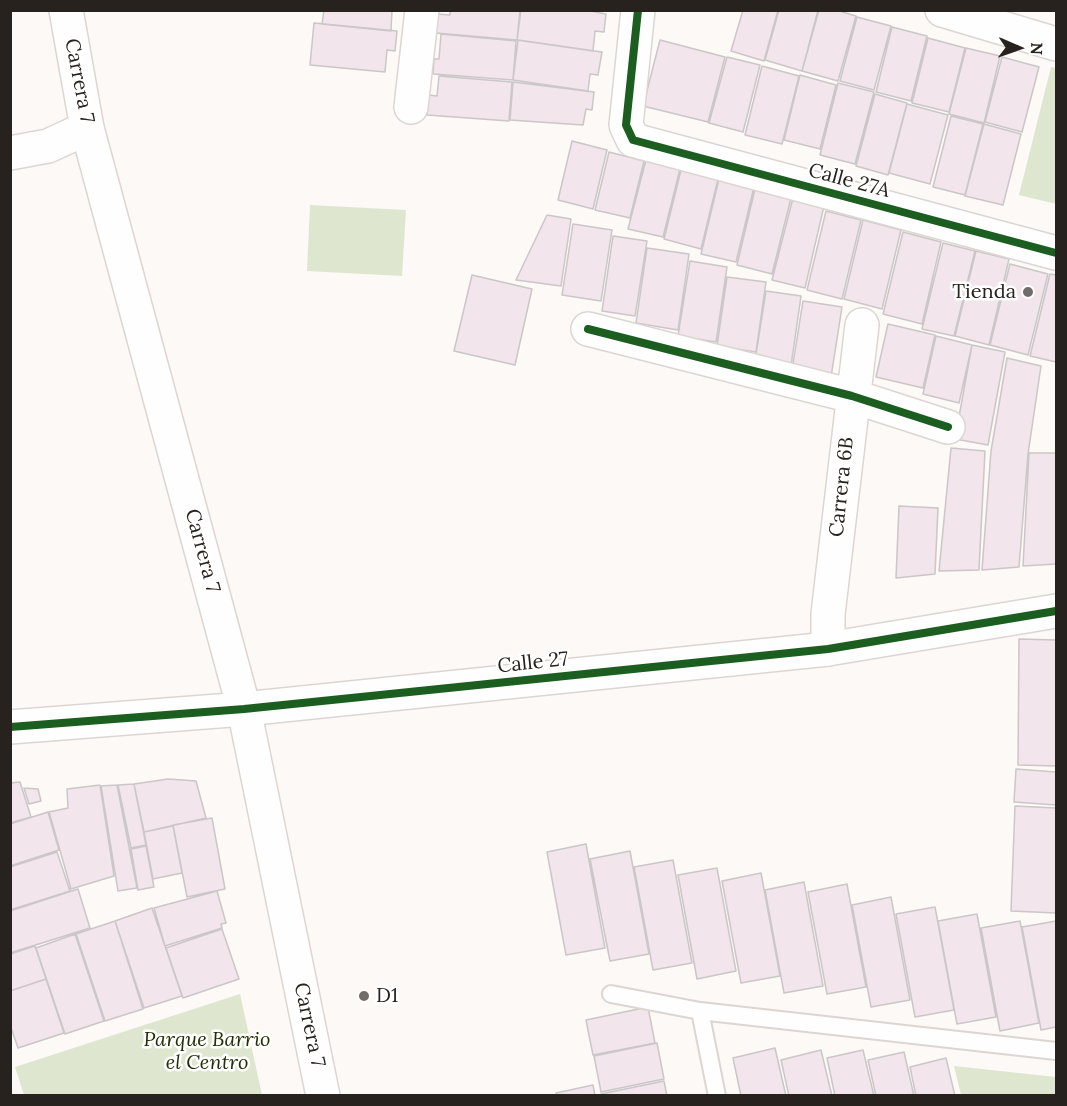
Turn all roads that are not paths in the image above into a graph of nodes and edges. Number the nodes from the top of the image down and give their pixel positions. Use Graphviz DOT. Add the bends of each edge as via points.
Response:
graph roads {
  1 [pos="66,10"];
  2 [pos="422,10"];
  3 [pos="638,10"];
  4 [pos="942,10"];
  5 [pos="1056,44"];
  6 [pos="411,107"];
  7 [pos="87,128"];
  8 [pos="10,153"];
  9 [pos="1056,253"];
  10 [pos="862,325"];
  11 [pos="588,329"];
  12 [pos="852,396"];
  13 [pos="948,427"];
  14 [pos="1056,611"];
  15 [pos="828,649"];
  16 [pos="244,709"];
  17 [pos="10,727"];
  18 [pos="611,994"];
  19 [pos="700,1011"];
  20 [pos="1056,1051"];
  21 [pos="323,1095"];
  22 [pos="717,1095"];
  1 -- 7 [label="street, Carrera 7"];
  2 -- 6 [label="street"];
  3 -- 9 [label="street, Calle 27A" via="626,124 633,140"];
  4 -- 5 [label="street"];
  7 -- 8 [label="street" via="48,146"];
  7 -- 16 [label="street, Carrera 7"];
  10 -- 12 [label="street, Carrera 6B"];
  11 -- 12 [label="street"];
  12 -- 13 [label="street"];
  12 -- 15 [label="street, Carrera 6B" via="828,614"];
  14 -- 15 [label="street, Calle 27"];
  15 -- 16 [label="street, Calle 27"];
  16 -- 17 [label="street, Calle 27"];
  16 -- 21 [label="street, Carrera 7"];
  18 -- 19 [label="lane"];
  19 -- 20 [label="lane"];
  19 -- 22 [label="lane"];
}
